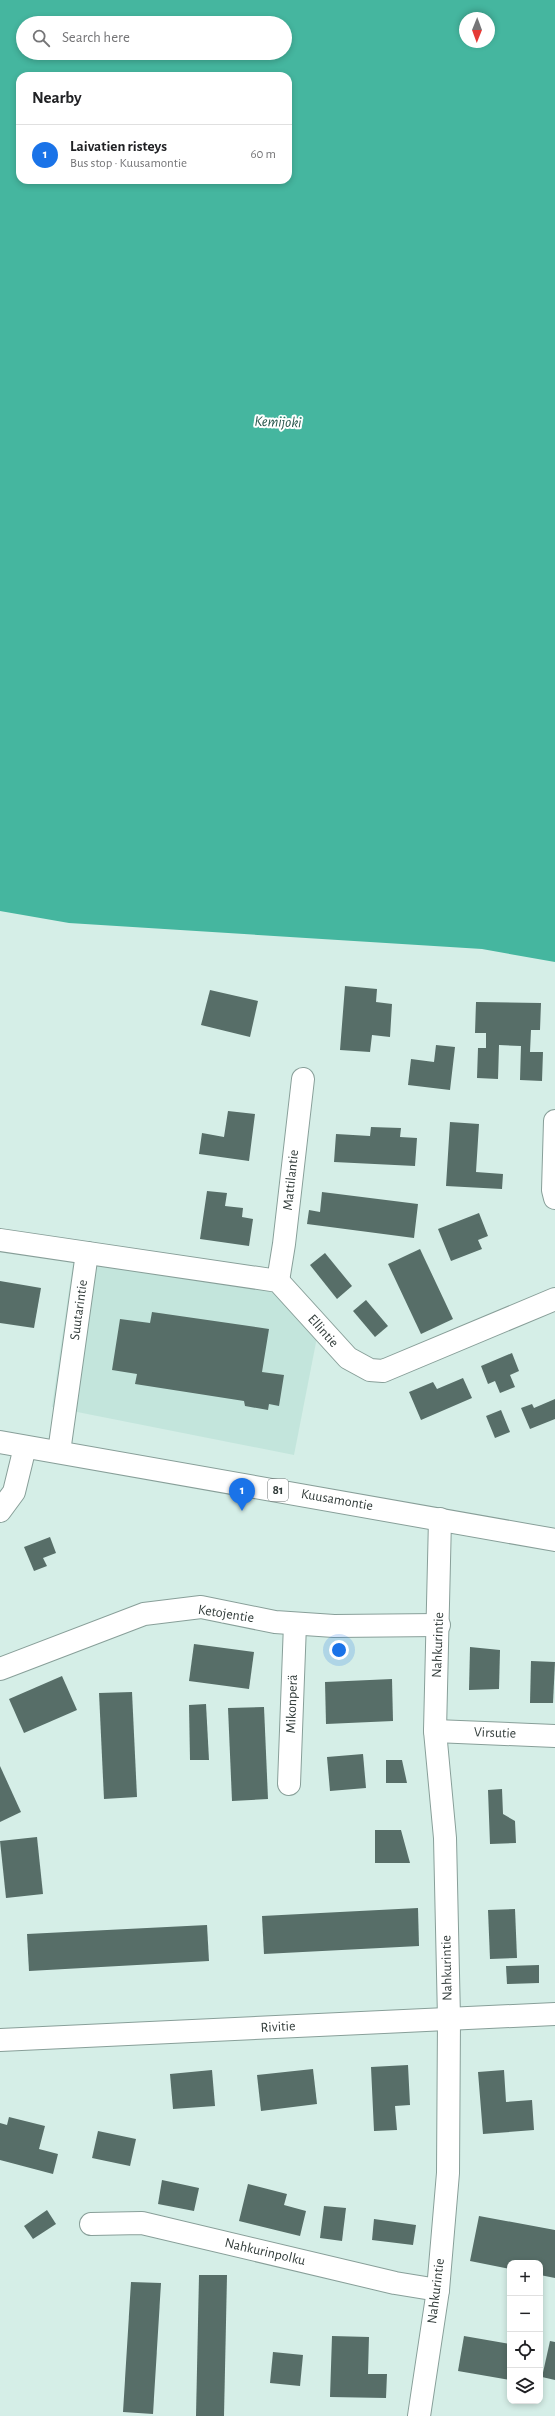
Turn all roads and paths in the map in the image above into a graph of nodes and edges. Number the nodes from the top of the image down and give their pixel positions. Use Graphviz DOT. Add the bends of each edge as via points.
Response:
graph roads {
  1 [pos="303,1079"];
  2 [pos="555,1121"];
  3 [pos="555,1198"];
  4 [pos="0,1240"];
  5 [pos="87,1253"];
  6 [pos="278,1281"];
  7 [pos="555,1299"];
  8 [pos="0,1442"];
  9 [pos="25,1447"];
  10 [pos="59,1452"];
  11 [pos="0,1511"];
  12 [pos="440,1519"];
  13 [pos="555,1540"];
  14 [pos="294,1624"];
  15 [pos="439,1625"];
  16 [pos="0,1669"];
  17 [pos="435,1731"];
  18 [pos="555,1736"];
  19 [pos="289,1784"];
  20 [pos="555,2014"];
  21 [pos="448,2019"];
  22 [pos="0,2040"];
  23 [pos="91,2224"];
  24 [pos="438,2290"];
  25 [pos="420,2416"];
  1 -- 6 [label="street, Mattilantie"];
  2 -- 3 [label="street"];
  4 -- 5 [label="street"];
  5 -- 6 [label="street"];
  5 -- 10 [label="street, Suutarintie"];
  6 -- 7 [label="street, Ellintie" via="348,1358 376,1371 383,1371"];
  8 -- 9 [label="street, Kuusamontie / 81"];
  9 -- 10 [label="street, Kuusamontie / 81"];
  9 -- 11 [label="street" via="14,1492"];
  10 -- 12 [label="street, Kuusamontie / 81"];
  12 -- 13 [label="street, Kuusamontie / 81"];
  12 -- 15 [label="street, Nahkurintie"];
  14 -- 15 [label="street, Ketojentie"];
  14 -- 16 [label="street, Ketojentie" via="201,1607 144,1614"];
  14 -- 19 [label="street, Mikonperä"];
  15 -- 17 [label="street, Nahkurintie"];
  17 -- 18 [label="street, Virsutie"];
  17 -- 21 [label="street, Nahkurintie" via="445,1838"];
  20 -- 21 [label="street, Rivitie"];
  21 -- 22 [label="street, Rivitie"];
  21 -- 24 [label="street, Nahkurintie" via="448,2173"];
  23 -- 24 [label="street, Nahkurinpolku" via="142,2223 395,2283"];
  24 -- 25 [label="street, Nahkurintie"];
}
